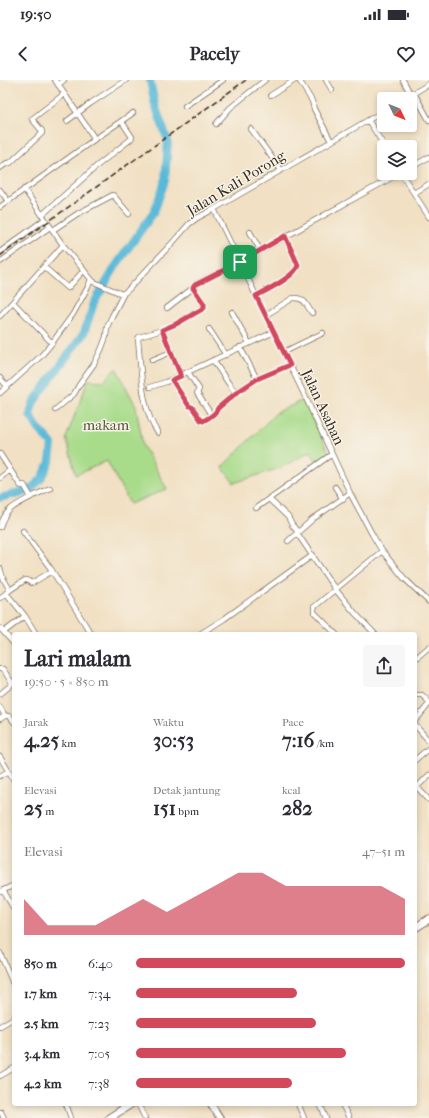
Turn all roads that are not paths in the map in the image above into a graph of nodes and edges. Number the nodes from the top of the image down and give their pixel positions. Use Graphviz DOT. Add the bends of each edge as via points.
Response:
graph roads {
  1 [pos="55,80"];
  2 [pos="64,80"];
  3 [pos="126,80"];
  4 [pos="223,80"];
  5 [pos="265,80"];
  6 [pos="295,80"];
  7 [pos="299,80"];
  8 [pos="326,80"];
  9 [pos="403,80"];
  10 [pos="429,84"];
  11 [pos="58,85"];
  12 [pos="332,90"];
  13 [pos="411,92"];
  14 [pos="415,92"];
  15 [pos="64,94"];
  16 [pos="271,95"];
  17 [pos="417,102"];
  18 [pos="186,106"];
  19 [pos="77,113"];
  20 [pos="133,114"];
  21 [pos="377,114"];
  22 [pos="368,120"];
  23 [pos="429,120"];
  24 [pos="67,122"];
  25 [pos="122,122"];
  26 [pos="216,124"];
  27 [pos="252,129"];
  28 [pos="95,139"];
  29 [pos="381,140"];
  30 [pos="331,141"];
  31 [pos="429,157"];
  32 [pos="417,164"];
  33 [pos="0,168"];
  34 [pos="281,170"];
  35 [pos="388,180"];
  36 [pos="406,180"];
  37 [pos="429,184"];
  38 [pos="24,189"];
  39 [pos="0,190"];
  40 [pos="414,193"];
  41 [pos="8,201"];
  42 [pos="0,207"];
  43 [pos="214,209"];
  44 [pos="129,214"];
  45 [pos="429,216"];
  46 [pos="44,217"];
  47 [pos="52,228"];
  48 [pos="250,232"];
  49 [pos="285,236"];
  50 [pos="63,245"];
  51 [pos="260,250"];
  52 [pos="0,252"];
  53 [pos="0,262"];
  54 [pos="240,262"];
  55 [pos="44,267"];
  56 [pos="84,270"];
  57 [pos="93,280"];
  58 [pos="193,288"];
  59 [pos="124,293"];
  60 [pos="256,296"];
  61 [pos="12,302"];
  62 [pos="167,308"];
  63 [pos="232,312"];
  64 [pos="312,313"];
  65 [pos="266,315"];
  66 [pos="0,316"];
  67 [pos="209,329"];
  68 [pos="162,330"];
  69 [pos="274,332"];
  70 [pos="323,333"];
  71 [pos="52,343"];
  72 [pos="249,343"];
  73 [pos="240,347"];
  74 [pos="171,352"];
  75 [pos="284,352"];
  76 [pos="226,355"];
  77 [pos="152,360"];
  78 [pos="213,360"];
  79 [pos="290,365"];
  80 [pos="188,372"];
  81 [pos="181,376"];
  82 [pos="0,378"];
  83 [pos="257,379"];
  84 [pos="172,380"];
  85 [pos="7,386"];
  86 [pos="150,387"];
  87 [pos="0,393"];
  88 [pos="236,393"];
  89 [pos="55,410"];
  90 [pos="212,416"];
  91 [pos="158,434"];
  92 [pos="0,454"];
  93 [pos="332,454"];
  94 [pos="10,470"];
  95 [pos="0,478"];
  96 [pos="334,487"];
  97 [pos="50,488"];
  98 [pos="350,493"];
  99 [pos="31,496"];
  100 [pos="268,499"];
  101 [pos="343,499"];
  102 [pos="256,508"];
  103 [pos="0,527"];
  104 [pos="23,531"];
  105 [pos="297,532"];
  106 [pos="288,541"];
  107 [pos="382,551"];
  108 [pos="313,555"];
  109 [pos="0,568"];
  110 [pos="52,571"];
  111 [pos="335,589"];
  112 [pos="8,591"];
  113 [pos="0,598"];
  114 [pos="429,602"];
  115 [pos="25,616"];
  116 [pos="0,628"];
  117 [pos="4,632"];
  118 [pos="35,632"];
  119 [pos="90,632"];
  120 [pos="203,632"];
  121 [pos="334,632"];
  122 [pos="373,632"];
  123 [pos="12,642"];
  124 [pos="429,647"];
  125 [pos="417,657"];
  126 [pos="0,669"];
  127 [pos="12,681"];
  128 [pos="12,683"];
  129 [pos="0,694"];
  130 [pos="418,695"];
  131 [pos="429,703"];
  132 [pos="0,708"];
  133 [pos="2,718"];
  134 [pos="417,718"];
  135 [pos="12,719"];
  136 [pos="417,727"];
  137 [pos="429,741"];
  138 [pos="429,748"];
  139 [pos="0,757"];
  140 [pos="417,758"];
  141 [pos="9,771"];
  142 [pos="429,775"];
  143 [pos="0,776"];
  144 [pos="12,776"];
  145 [pos="417,785"];
  146 [pos="417,787"];
  147 [pos="429,800"];
  148 [pos="12,886"];
  149 [pos="2,891"];
  150 [pos="12,906"];
  151 [pos="429,919"];
  152 [pos="417,927"];
  153 [pos="0,953"];
  154 [pos="5,964"];
  155 [pos="0,966"];
  156 [pos="12,981"];
  157 [pos="12,1019"];
  158 [pos="0,1026"];
  159 [pos="12,1069"];
  160 [pos="0,1076"];
  161 [pos="67,1106"];
  162 [pos="128,1106"];
  163 [pos="139,1106"];
  164 [pos="212,1106"];
  165 [pos="299,1106"];
  166 [pos="321,1106"];
  167 [pos="343,1106"];
  168 [pos="1,1112"];
  169 [pos="4,1118"];
  170 [pos="71,1118"];
  171 [pos="109,1118"];
  172 [pos="145,1118"];
  173 [pos="220,1118"];
  174 [pos="304,1118"];
  175 [pos="326,1118"];
  176 [pos="349,1118"];
  1 -- 11 [label="street"];
  2 -- 11 [label="street"];
  3 -- 19 [label="street"];
  4 -- 18 [label="street"];
  5 -- 26 [label="street" via="230,108"];
  6 -- 16 [label="street"];
  7 -- 30 [label="street" via="312,100"];
  8 -- 12 [label="street"];
  9 -- 13 [label="street"];
  10 -- 14 [label="street"];
  11 -- 15 [label="street"];
  15 -- 19 [label="street"];
  15 -- 33 [label="street" via="32,119 43,132 10,163"];
  17 -- 23 [label="street"];
  19 -- 24 [label="street"];
  19 -- 28 [label="street"];
  20 -- 25 [label="street"];
  21 -- 22 [label="street, Jalan Kali Porong"];
  22 -- 29 [label="street"];
  22 -- 30 [label="street, Jalan Kali Porong"];
  25 -- 28 [label="street"];
  25 -- 46 [label="street" via="132,138 98,165"];
  27 -- 34 [label="street"];
  28 -- 38 [label="street"];
  30 -- 34 [label="street, Jalan Kali Porong"];
  31 -- 32 [label="street"];
  34 -- 43 [label="street, Jalan Kali Porong"];
  35 -- 49 [label="street"];
  36 -- 40 [label="street"];
  37 -- 40 [label="street"];
  38 -- 41 [label="street"];
  38 -- 46 [label="street"];
  39 -- 41 [label="street"];
  40 -- 45 [label="street"];
  41 -- 42 [label="street"];
  43 -- 54 [label="street, Jalan Asahan"];
  43 -- 59 [label="street, Jalan Kali Porong" via="189,224"];
  44 -- 47 [label="street" via="113,195"];
  46 -- 47 [label="street"];
  46 -- 52 [label="street"];
  47 -- 50 [label="street"];
  47 -- 53 [label="street"];
  48 -- 51 [label="street"];
  49 -- 51 [label="street"];
  49 -- 60 [label="street" via="298,267 292,275"];
  50 -- 55 [label="street"];
  50 -- 56 [label="street"];
  51 -- 54 [label="street"];
  54 -- 58 [label="street" via="196,284"];
  54 -- 60 [label="street, Jalan Asahan"];
  55 -- 56 [label="street" via="68,288"];
  55 -- 61 [label="street"];
  56 -- 57 [label="street"];
  57 -- 59 [label="street" via="119,294"];
  57 -- 71 [label="street"];
  58 -- 62 [label="street"];
  58 -- 68 [label="street" via="204,308"];
  59 -- 89 [label="street, Jalan Kali Porong" via="90,371 74,394"];
  60 -- 65 [label="street, Jalan Asahan"];
  61 -- 66 [label="street"];
  61 -- 71 [label="street"];
  63 -- 72 [label="street"];
  64 -- 65 [label="street" via="298,297"];
  65 -- 69 [label="street, Jalan Asahan"];
  67 -- 76 [label="street"];
  68 -- 74 [label="street"];
  68 -- 91 [label="street" via="138,338 144,391 151,421"];
  69 -- 72 [label="street"];
  69 -- 75 [label="street, Jalan Asahan"];
  70 -- 75 [label="street"];
  71 -- 85 [label="street"];
  72 -- 73 [label="street"];
  73 -- 76 [label="street"];
  73 -- 83 [label="street"];
  74 -- 77 [label="street"];
  74 -- 81 [label="street"];
  75 -- 79 [label="street, Jalan Asahan"];
  76 -- 78 [label="street"];
  78 -- 80 [label="street"];
  78 -- 88 [label="street"];
  79 -- 83 [label="street"];
  79 -- 93 [label="street, Jalan Asahan"];
  80 -- 81 [label="street"];
  80 -- 90 [label="street" via="199,389 197,393"];
  81 -- 84 [label="street"];
  82 -- 85 [label="street"];
  83 -- 88 [label="street"];
  84 -- 86 [label="street"];
  84 -- 90 [label="street" via="201,420"];
  85 -- 87 [label="street"];
  88 -- 90 [label="street"];
  92 -- 94 [label="street"];
  93 -- 98 [label="street, Jalan Asahan"];
  93 -- 100 [label="street"];
  94 -- 95 [label="street"];
  94 -- 99 [label="street"];
  96 -- 101 [label="street"];
  97 -- 99 [label="street"];
  98 -- 101 [label="street"];
  98 -- 107 [label="street, Jalan Asahan"];
  99 -- 103 [label="street" via="10,509"];
  100 -- 102 [label="street"];
  100 -- 105 [label="street" via="288,517"];
  101 -- 105 [label="street"];
  104 -- 110 [label="street"];
  105 -- 106 [label="street"];
  105 -- 108 [label="street"];
  107 -- 111 [label="street"];
  107 -- 114 [label="street, Jalan Asahan" via="404,578"];
  108 -- 111 [label="street"];
  108 -- 120 [label="street"];
  109 -- 112 [label="street"];
  110 -- 112 [label="street" via="34,582 25,580"];
  110 -- 119 [label="street"];
  111 -- 121 [label="street" via="314,607 314,612"];
  111 -- 122 [label="street"];
  112 -- 113 [label="street"];
  112 -- 115 [label="street"];
  115 -- 117 [label="street"];
  115 -- 118 [label="street"];
  116 -- 117 [label="street"];
  117 -- 123 [label="street"];
  124 -- 125 [label="street"];
  126 -- 127 [label="street"];
  128 -- 129 [label="street"];
  130 -- 131 [label="street" via="422,695"];
  131 -- 134 [label="street"];
  132 -- 133 [label="street"];
  133 -- 135 [label="street" via="10,716"];
  136 -- 137 [label="street"];
  138 -- 140 [label="street"];
  139 -- 141 [label="street"];
  141 -- 143 [label="street"];
  141 -- 144 [label="street"];
  142 -- 145 [label="street"];
  146 -- 147 [label="street"];
  148 -- 149 [label="street"];
  149 -- 150 [label="street"];
  151 -- 152 [label="main road"];
  153 -- 154 [label="street"];
  154 -- 155 [label="street"];
  154 -- 156 [label="street"];
  157 -- 158 [label="street"];
  159 -- 160 [label="street"];
  161 -- 170 [label="street"];
  162 -- 171 [label="main road"];
  163 -- 172 [label="street"];
  164 -- 173 [label="street"];
  165 -- 174 [label="street"];
  166 -- 175 [label="street"];
  167 -- 176 [label="street"];
  168 -- 169 [label="street"];
}
